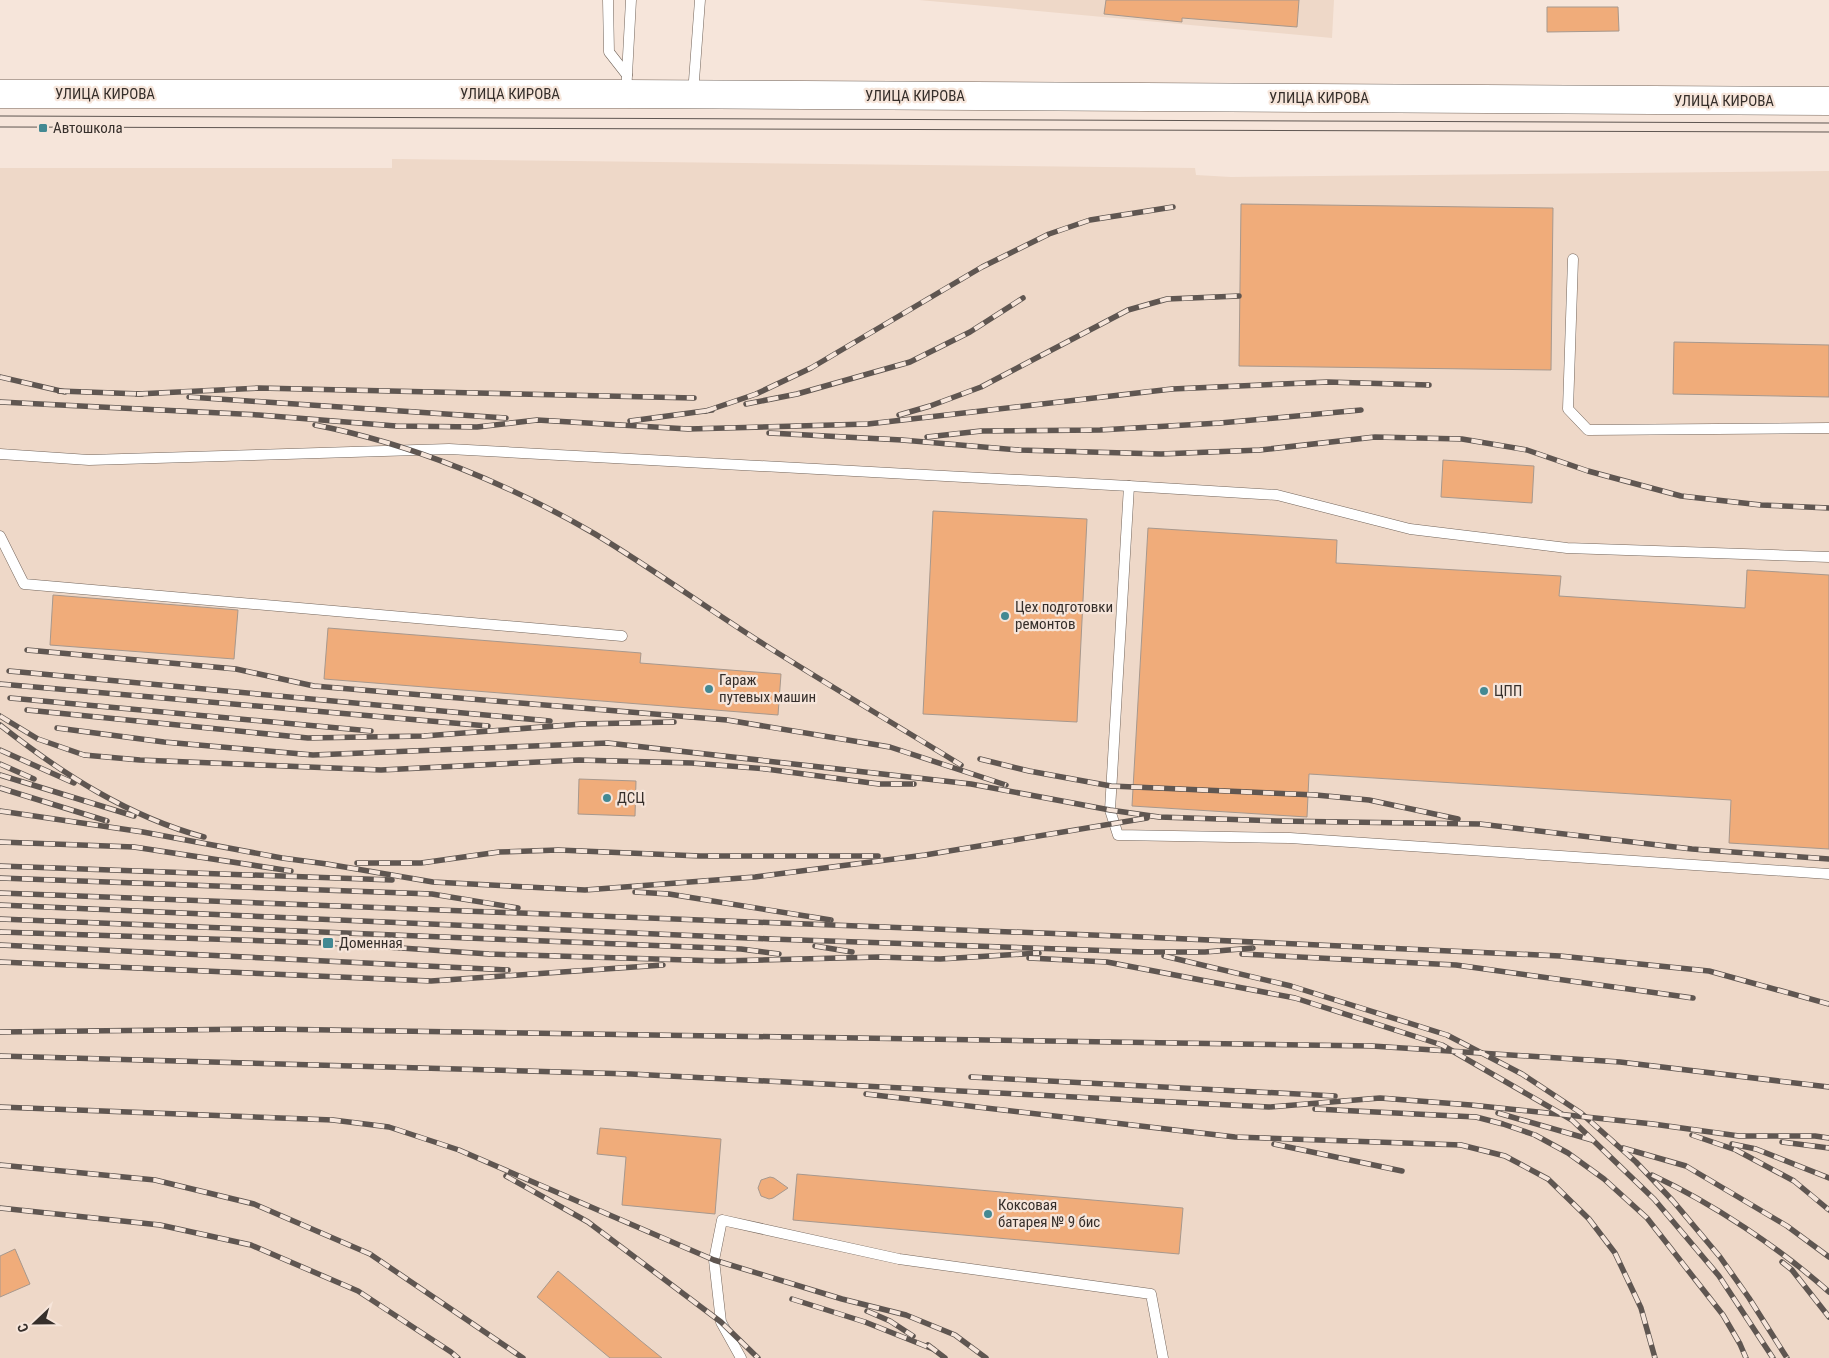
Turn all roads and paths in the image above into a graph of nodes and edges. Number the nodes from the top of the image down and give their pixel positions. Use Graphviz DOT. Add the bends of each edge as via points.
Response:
graph roads {
  1 [pos="608,0"];
  2 [pos="631,0"];
  3 [pos="700,0"];
  4 [pos="626,84"];
  5 [pos="0,94"];
  6 [pos="692,95"];
  7 [pos="1829,101"];
  8 [pos="1573,259"];
  9 [pos="1829,428"];
  10 [pos="0,454"];
  11 [pos="1129,486"];
  12 [pos="0,536"];
  13 [pos="1829,556"];
  14 [pos="622,636"];
  15 [pos="1829,874"];
  16 [pos="741,1358"];
  17 [pos="1163,1358"];
  1 -- 4 [label="lane" via="608,52"];
  2 -- 4 [label="lane"];
  3 -- 6 [label="lane"];
  4 -- 5 [label="main road, УЛИЦА КИРОВА"];
  4 -- 6 [label="main road, УЛИЦА КИРОВА"];
  6 -- 7 [label="main road, УЛИЦА КИРОВА"];
  8 -- 9 [label="lane" via="1568,409 1588,430"];
  10 -- 11 [label="lane" via="88,460 449,449"];
  11 -- 13 [label="lane" via="1277,495 1410,529 1567,548"];
  11 -- 15 [label="lane" via="1110,810 1118,835 1290,838"];
  12 -- 14 [label="lane" via="24,584"];
  16 -- 17 [label="lane" via="721,1322 714,1260 722,1220 899,1259 1151,1294"];
}
